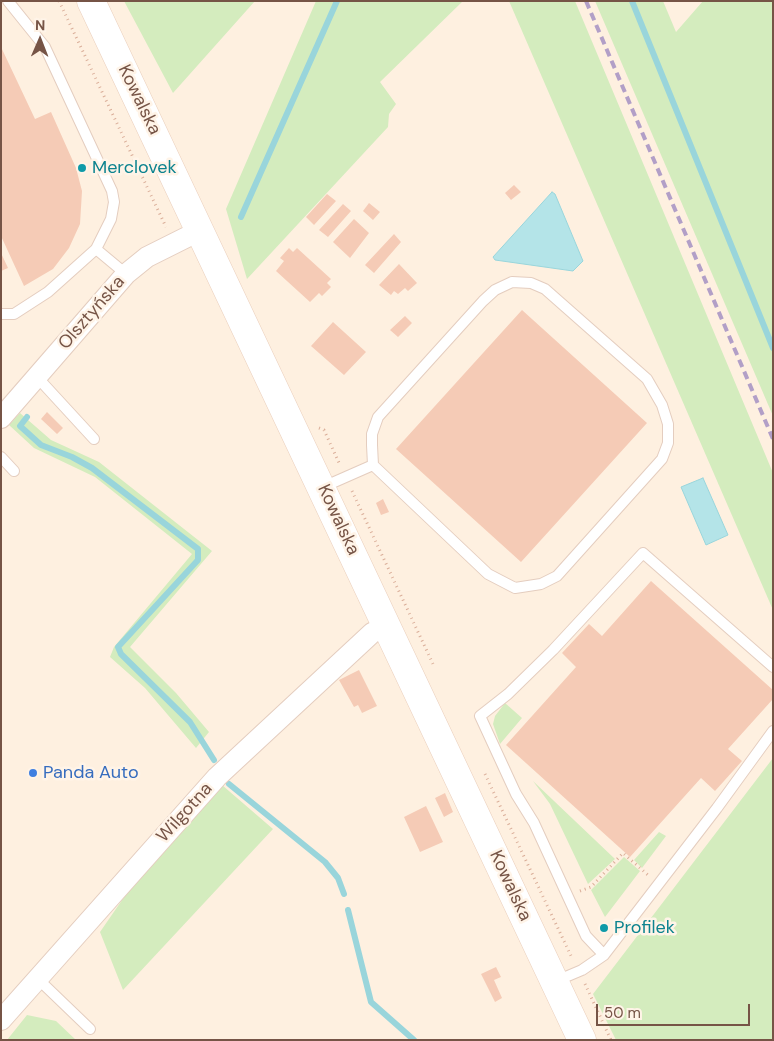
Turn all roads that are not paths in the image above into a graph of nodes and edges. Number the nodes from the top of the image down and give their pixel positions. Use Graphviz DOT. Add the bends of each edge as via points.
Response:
graph roads {
  1 [pos="8,1"];
  2 [pos="92,1"];
  3 [pos="201,230"];
  4 [pos="96,248"];
  5 [pos="126,274"];
  6 [pos="1,314"];
  7 [pos="37,377"];
  8 [pos="5,407"];
  9 [pos="94,439"];
  10 [pos="1,457"];
  11 [pos="373,465"];
  12 [pos="1,466"];
  13 [pos="334,482"];
  14 [pos="388,625"];
  15 [pos="773,667"];
  16 [pos="773,731"];
  17 [pos="604,955"];
  18 [pos="567,976"];
  19 [pos="38,979"];
  20 [pos="1,1020"];
  21 [pos="90,1029"];
  22 [pos="582,1040"];
  1 -- 4 [label="lane" via="44,47 112,191 111,219"];
  2 -- 3 [label="street, Kowalska"];
  3 -- 5 [label="street, Olsztyńska" via="147,257"];
  3 -- 13 [label="street, Kowalska"];
  4 -- 5 [label="lane"];
  4 -- 6 [label="lane" via="48,292 14,314"];
  5 -- 7 [label="street, Olsztyńska"];
  7 -- 8 [label="street, Olsztyńska"];
  7 -- 9 [label="lane"];
  10 -- 12 [label="lane" via="14,471"];
  11 -- 11 [label="lane" via="372,434 378,417 483,300 512,282 531,283 545,289 648,379 662,404 668,424 668,443 662,459 565,568 541,584 515,588 488,574"];
  11 -- 13 [label="lane"];
  13 -- 14 [label="street, Kowalska"];
  14 -- 18 [label="street, Kowalska"];
  14 -- 19 [label="street, Wilgotna" via="372,633 217,777"];
  15 -- 17 [label="lane" via="643,553 553,650 480,716 586,936"];
  16 -- 17 [label="lane"];
  17 -- 18 [label="lane"];
  18 -- 22 [label="street, Kowalska"];
  19 -- 20 [label="street, Wilgotna"];
  19 -- 21 [label="lane"];
}
